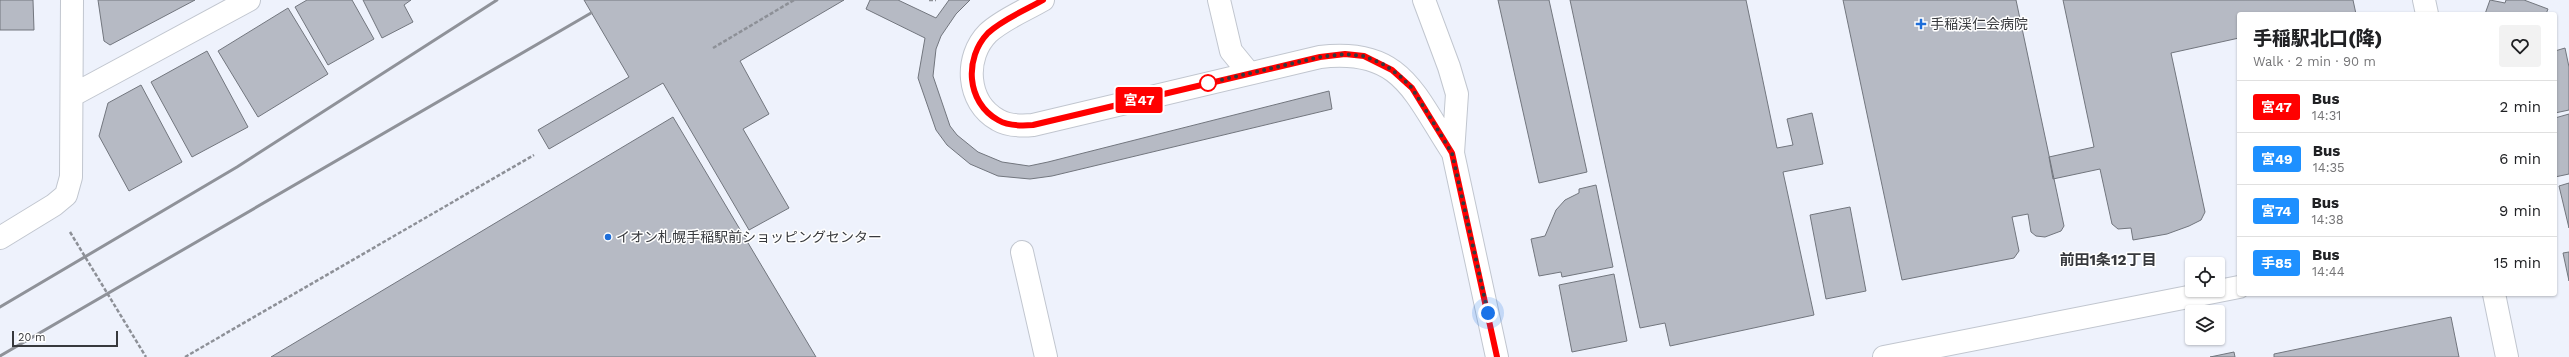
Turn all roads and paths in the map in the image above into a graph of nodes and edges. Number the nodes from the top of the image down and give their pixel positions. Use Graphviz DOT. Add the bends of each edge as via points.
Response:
graph roads {
  1 [pos="72,0"];
  2 [pos="249,0"];
  3 [pos="794,0"];
  4 [pos="929,0"];
  5 [pos="936,0"];
  6 [pos="1043,0"];
  7 [pos="1219,0"];
  8 [pos="1424,0"];
  9 [pos="2424,0"];
  10 [pos="2427,12"];
  11 [pos="714,48"];
  12 [pos="1249,73"];
  13 [pos="72,95"];
  14 [pos="1452,153"];
  15 [pos="534,155"];
  16 [pos="70,232"];
  17 [pos="0,238"];
  18 [pos="1022,252"];
  19 [pos="2237,287"];
  20 [pos="2494,296"];
  21 [pos="146,357"];
  22 [pos="185,357"];
  23 [pos="1046,357"];
  24 [pos="1497,357"];
  25 [pos="1884,357"];
  26 [pos="2507,357"];
  1 -- 13 [label="street"];
  2 -- 13 [label="street"];
  3 -- 11 [label="path"];
  4 -- 5 [label="path"];
  6 -- 12 [label="street" via="989,33 974,57 971,73 973,88 979,102 997,120 1008,124 1033,125"];
  7 -- 12 [label="street" via="1231,51 1238,63"];
  8 -- 14 [label="street" via="1457,94"];
  9 -- 10 [label="street"];
  12 -- 14 [label="street" via="1320,57 1345,54 1364,56 1385,65 1412,88"];
  13 -- 17 [label="street" via="71,177 66,195"];
  14 -- 24 [label="street"];
  15 -- 22 [label="path"];
  16 -- 21 [label="path, bridge"];
  18 -- 23 [label="street"];
  19 -- 25 [label="street"];
  20 -- 26 [label="street"];
}
